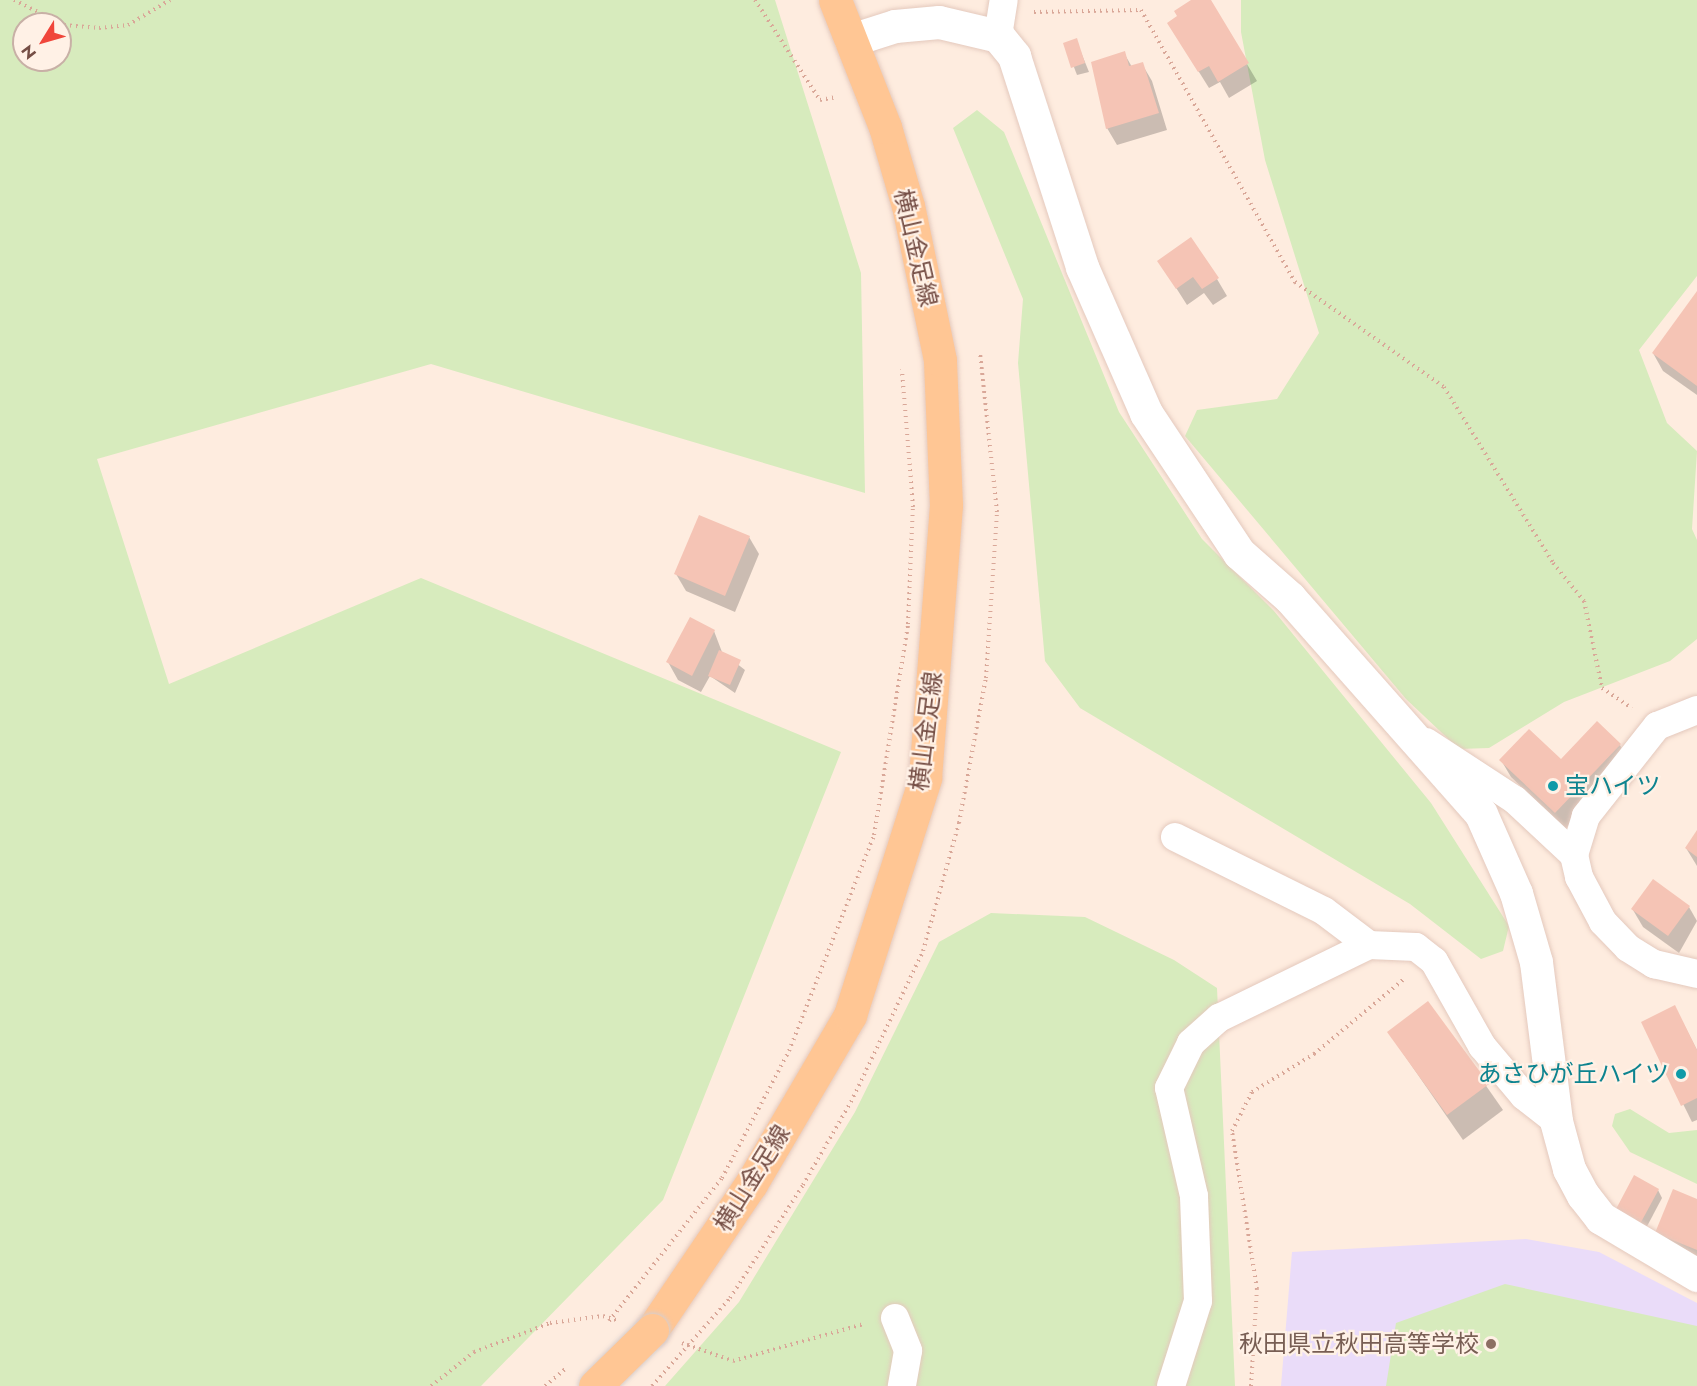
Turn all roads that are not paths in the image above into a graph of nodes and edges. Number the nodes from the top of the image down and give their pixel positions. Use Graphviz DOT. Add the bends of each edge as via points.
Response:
graph roads {
  1 [pos="835,0"];
  2 [pos="1003,16"];
  3 [pos="851,40"];
  4 [pos="1697,710"];
  5 [pos="1414,734"];
  6 [pos="1175,837"];
  7 [pos="1574,855"];
  8 [pos="1370,945"];
  9 [pos="1697,974"];
  10 [pos="1556,1121"];
  11 [pos="1697,1275"];
  12 [pos="895,1317"];
  13 [pos="595,1386"];
  14 [pos="902,1386"];
  15 [pos="1170,1386"];
  1 -- 3 [label="main road, 横山金足線"];
  2 -- 3 [label="street" via="895,26"];
  2 -- 5 [label="street" via="1082,267 1146,413 1239,553 1290,598"];
  3 -- 13 [label="main road, 横山金足線, bridge" via="908,206 940,360 946,505 925,778 850,1015 751,1184 652,1330"];
  4 -- 7 [label="street" via="1657,726 1586,816"];
  5 -- 7 [label="street" via="1515,800"];
  5 -- 10 [label="street" via="1481,814 1516,892 1536,962"];
  6 -- 8 [label="street" via="1324,911"];
  7 -- 9 [label="street" via="1579,877 1603,922 1628,948 1654,964"];
  8 -- 10 [label="street" via="1416,947 1434,961 1482,1046 1524,1096"];
  8 -- 15 [label="street" via="1219,1018 1191,1043 1169,1088 1194,1196 1198,1301"];
  10 -- 11 [label="street" via="1569,1168 1601,1218"];
  12 -- 14 [label="street" via="908,1351"];
}
